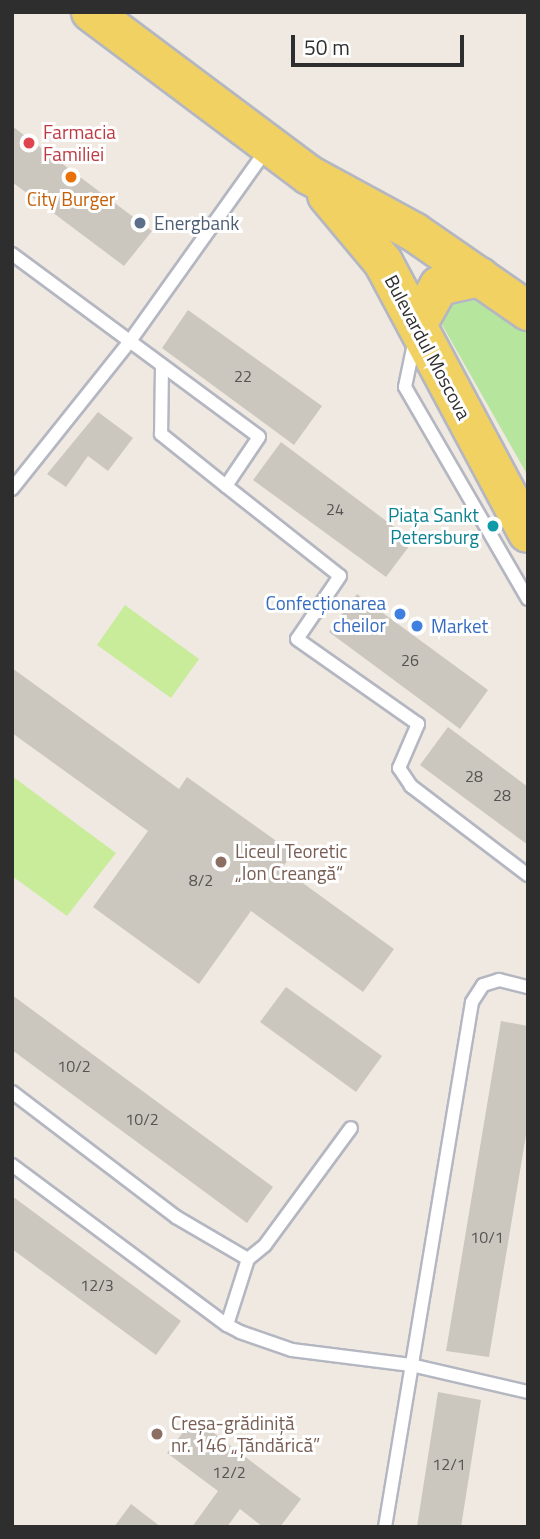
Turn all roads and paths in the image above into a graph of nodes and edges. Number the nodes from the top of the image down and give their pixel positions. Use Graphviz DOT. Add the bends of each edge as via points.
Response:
graph roads {
  1 [pos="91,12"];
  2 [pos="270,146"];
  3 [pos="309,175"];
  4 [pos="12,254"];
  5 [pos="480,276"];
  6 [pos="528,311"];
  7 [pos="418,325"];
  8 [pos="130,341"];
  9 [pos="162,366"];
  10 [pos="226,486"];
  11 [pos="12,489"];
  12 [pos="528,533"];
  13 [pos="528,599"];
  14 [pos="528,875"];
  15 [pos="528,987"];
  16 [pos="12,1092"];
  17 [pos="351,1128"];
  18 [pos="12,1165"];
  19 [pos="247,1259"];
  20 [pos="227,1325"];
  21 [pos="411,1365"];
  22 [pos="528,1392"];
  23 [pos="385,1527"];
  1 -- 2 [label="main road, Bulevardul Moscova"];
  2 -- 3 [label="main road, Bulevardul Moscova"];
  2 -- 8 [label="lane"];
  3 -- 5 [label="main road, Bulevardul Moscova"];
  3 -- 7 [label="main road, Bulevardul Moscova" via="368,241"];
  4 -- 8 [label="lane"];
  5 -- 6 [label="main road, Bulevardul Moscova"];
  5 -- 7 [label="main road" via="439,286"];
  7 -- 12 [label="main road, Bulevardul Moscova"];
  7 -- 13 [label="lane" via="405,387"];
  8 -- 9 [label="lane"];
  8 -- 11 [label="lane"];
  9 -- 10 [label="lane" via="160,434"];
  9 -- 10 [label="lane" via="259,436"];
  10 -- 14 [label="lane" via="341,576 297,639 418,724 399,768 411,786"];
  15 -- 21 [label="lane" via="499,980 483,985 472,1002"];
  16 -- 19 [label="lane" via="176,1217"];
  17 -- 19 [label="lane" via="265,1245"];
  18 -- 20 [label="lane"];
  19 -- 20 [label="lane"];
  20 -- 21 [label="lane" via="282,1348"];
  21 -- 22 [label="lane"];
  21 -- 23 [label="lane"];
}
